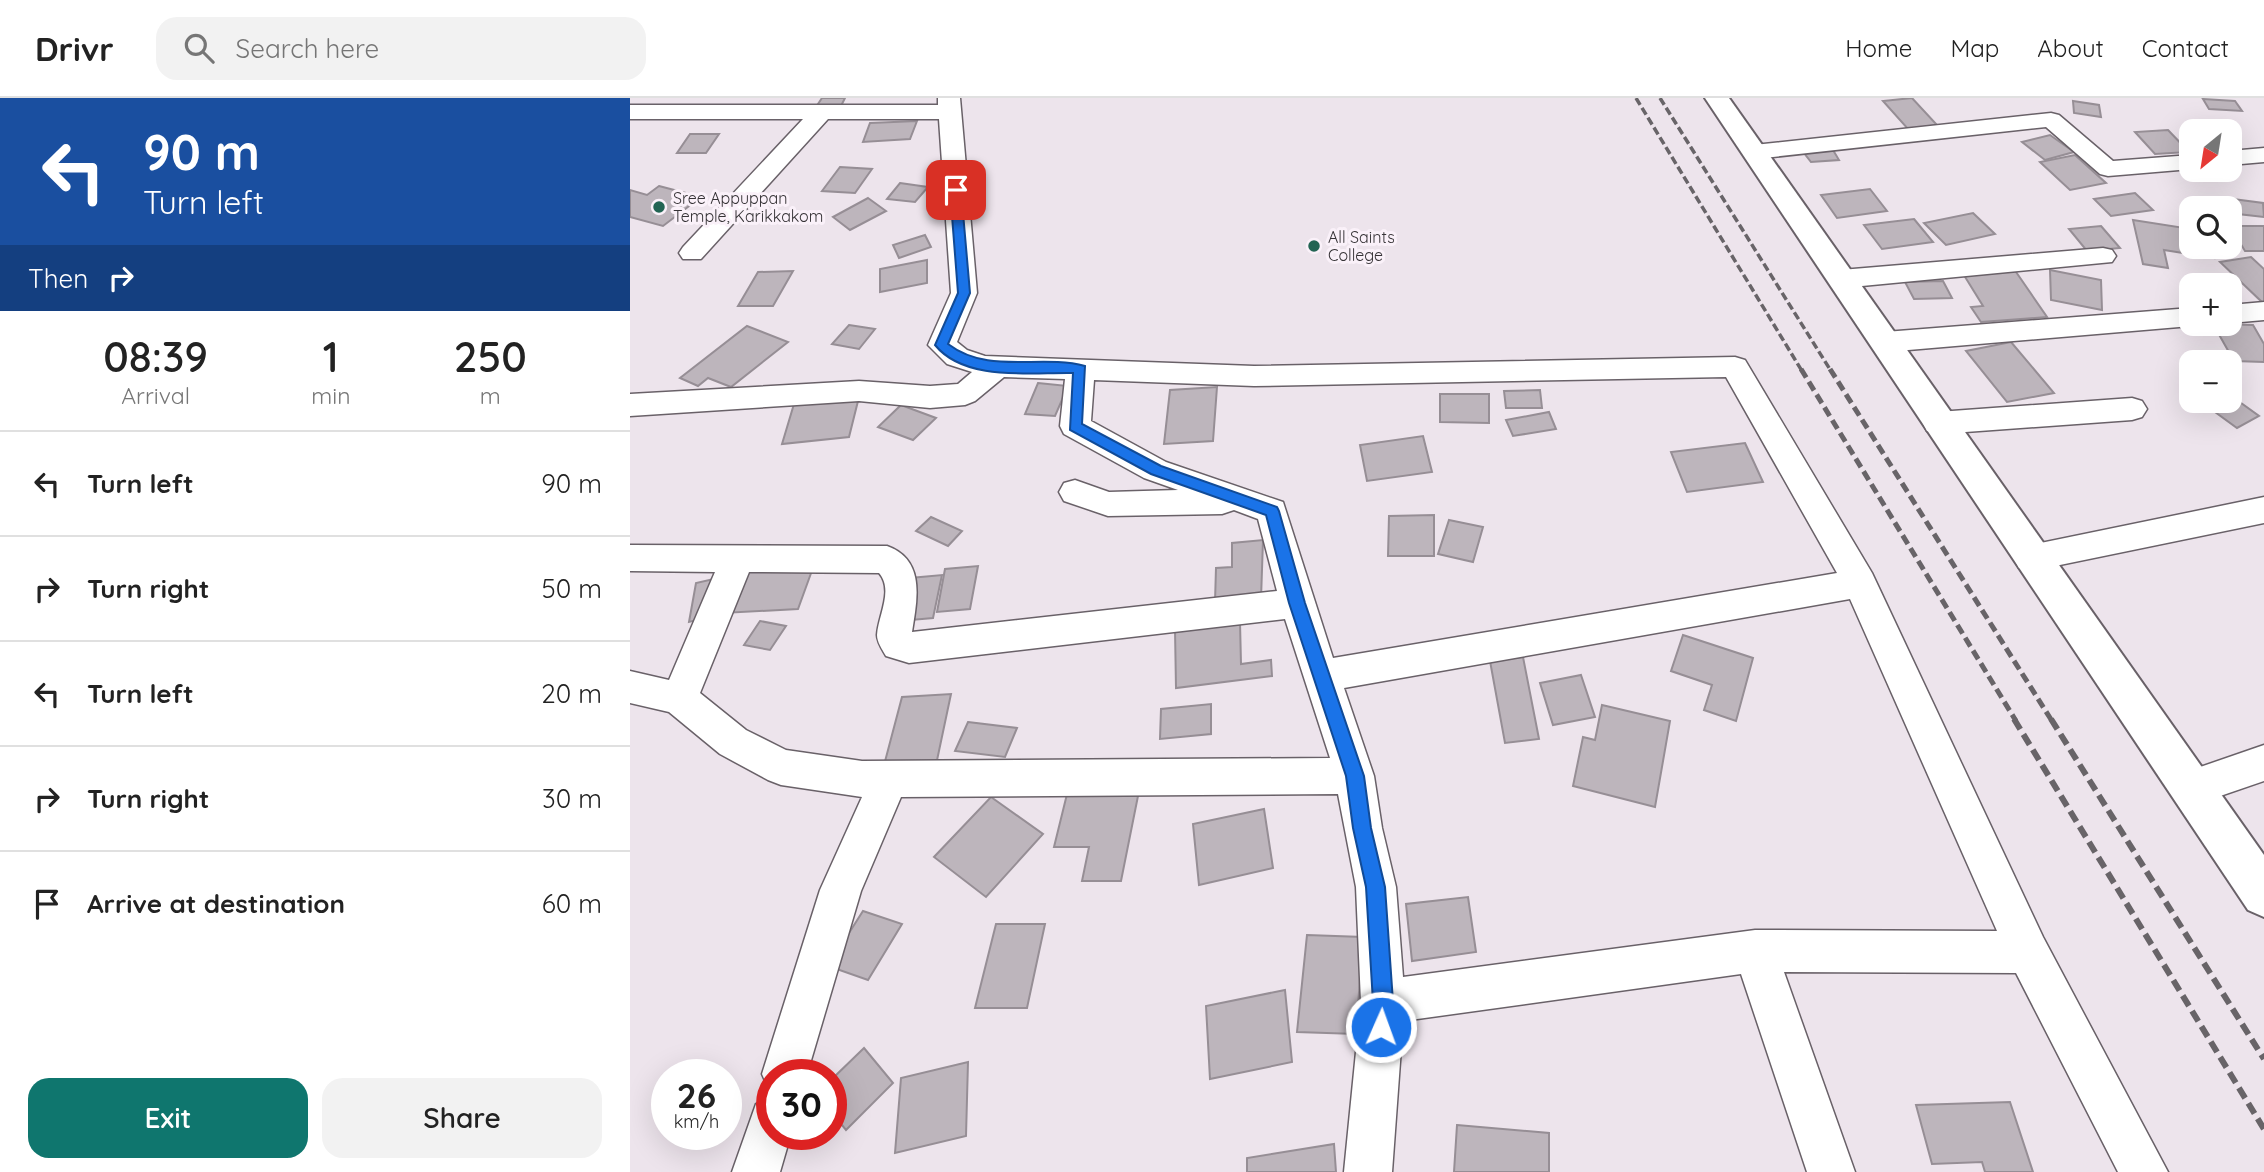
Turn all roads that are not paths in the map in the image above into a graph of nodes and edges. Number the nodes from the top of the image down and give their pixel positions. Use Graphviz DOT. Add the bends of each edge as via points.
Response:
graph roads {
  1 [pos="1717,98"];
  2 [pos="729,105"];
  3 [pos="949,105"];
  4 [pos="640,112"];
  5 [pos="822,112"];
  6 [pos="630,130"];
  7 [pos="1754,152"];
  8 [pos="2264,155"];
  9 [pos="2242,157"];
  10 [pos="2179,163"];
  11 [pos="692,253"];
  12 [pos="2103,256"];
  13 [pos="1841,279"];
  14 [pos="2264,311"];
  15 [pos="2242,313"];
  16 [pos="2179,318"];
  17 [pos="1885,342"];
  18 [pos="997,367"];
  19 [pos="1080,369"];
  20 [pos="630,405"];
  21 [pos="2132,408"];
  22 [pos="1938,423"];
  23 [pos="1075,492"];
  24 [pos="1243,501"];
  25 [pos="2264,510"];
  26 [pos="630,558"];
  27 [pos="2031,558"];
  28 [pos="737,559"];
  29 [pos="1860,583"];
  30 [pos="1297,603"];
  31 [pos="1322,676"];
  32 [pos="630,687"];
  33 [pos="679,698"];
  34 [pos="2264,763"];
  35 [pos="1355,776"];
  36 [pos="889,779"];
  37 [pos="2191,788"];
  38 [pos="2264,894"];
  39 [pos="1755,951"];
  40 [pos="2028,952"];
  41 [pos="1383,1002"];
  42 [pos="790,1059"];
  43 [pos="763,1150"];
  44 [pos="756,1172"];
  45 [pos="1368,1172"];
  46 [pos="1831,1172"];
  47 [pos="2144,1172"];
  1 -- 7 [label="main road"];
  2 -- 4 [label="street"];
  2 -- 5 [label="street"];
  3 -- 5 [label="street"];
  3 -- 18 [label="street" via="964,293 942,345 957,357"];
  4 -- 6 [label="street"];
  5 -- 11 [label="street"];
  7 -- 10 [label="street" via="2051,120 2108,169"];
  7 -- 13 [label="main road"];
  8 -- 9 [label="street"];
  12 -- 13 [label="street"];
  13 -- 17 [label="main road"];
  14 -- 15 [label="street"];
  16 -- 17 [label="street"];
  17 -- 22 [label="main road"];
  18 -- 19 [label="street"];
  18 -- 20 [label="street" via="965,394 930,397 859,391"];
  19 -- 24 [label="street" via="1075,426 1156,470"];
  19 -- 29 [label="street" via="1254,376 1735,367"];
  21 -- 22 [label="street"];
  22 -- 27 [label="main road"];
  23 -- 24 [label="street" via="1108,505"];
  24 -- 30 [label="street" via="1272,511"];
  25 -- 27 [label="street"];
  26 -- 28 [label="street"];
  27 -- 37 [label="main road"];
  28 -- 30 [label="street" via="887,561 898,569 902,583 894,638 898,645 909,648"];
  28 -- 33 [label="street"];
  29 -- 31 [label="street"];
  29 -- 40 [label="street"];
  30 -- 31 [label="street"];
  31 -- 35 [label="street"];
  32 -- 33 [label="street"];
  33 -- 36 [label="street" via="733,743 781,767"];
  34 -- 37 [label="street"];
  35 -- 36 [label="street"];
  35 -- 41 [label="street" via="1376,887"];
  36 -- 42 [label="street" via="841,890"];
  37 -- 38 [label="main road"];
  39 -- 40 [label="street"];
  39 -- 41 [label="street"];
  39 -- 46 [label="street"];
  40 -- 47 [label="street"];
  41 -- 45 [label="street"];
  43 -- 44 [label="street"];
}
